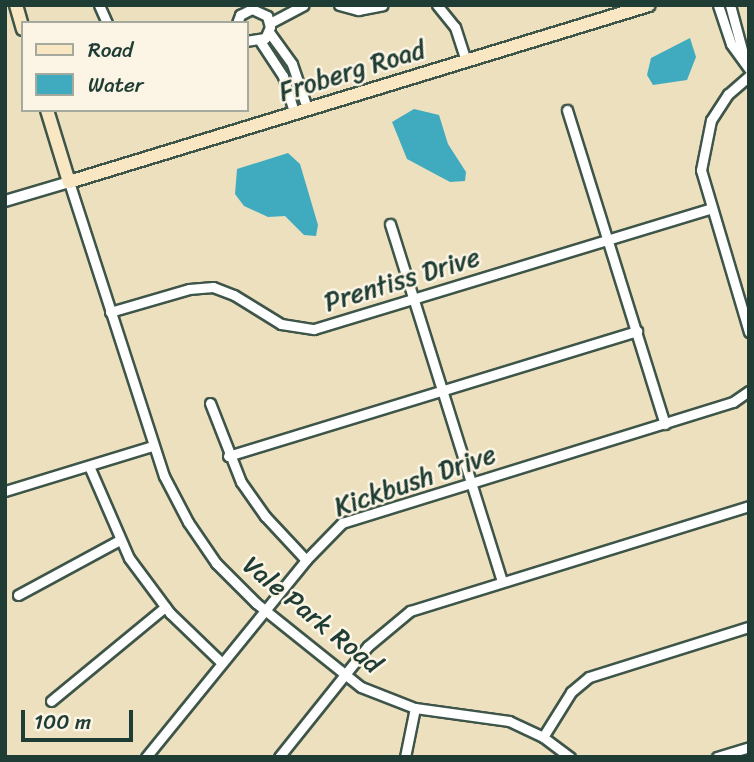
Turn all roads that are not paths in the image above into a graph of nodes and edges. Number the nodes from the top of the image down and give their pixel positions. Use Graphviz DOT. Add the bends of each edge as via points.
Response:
graph roads {
  1 [pos="16,5"];
  2 [pos="99,5"];
  3 [pos="304,5"];
  4 [pos="340,5"];
  5 [pos="383,5"];
  6 [pos="437,5"];
  7 [pos="649,5"];
  8 [pos="718,5"];
  9 [pos="730,5"];
  10 [pos="106,21"];
  11 [pos="238,21"];
  12 [pos="21,22"];
  13 [pos="269,28"];
  14 [pos="248,41"];
  15 [pos="260,41"];
  16 [pos="466,60"];
  17 [pos="748,70"];
  18 [pos="307,108"];
  19 [pos="567,110"];
  20 [pos="48,112"];
  21 [pos="294,113"];
  22 [pos="69,182"];
  23 [pos="5,201"];
  24 [pos="710,209"];
  25 [pos="390,223"];
  26 [pos="608,240"];
  27 [pos="414,299"];
  28 [pos="110,312"];
  29 [pos="637,331"];
  30 [pos="749,332"];
  31 [pos="443,390"];
  32 [pos="749,391"];
  33 [pos="210,403"];
  34 [pos="665,424"];
  35 [pos="152,446"];
  36 [pos="228,456"];
  37 [pos="89,466"];
  38 [pos="472,482"];
  39 [pos="5,491"];
  40 [pos="749,506"];
  41 [pos="118,541"];
  42 [pos="306,560"];
  43 [pos="502,580"];
  44 [pos="18,595"];
  45 [pos="165,607"];
  46 [pos="265,610"];
  47 [pos="749,626"];
  48 [pos="222,663"];
  49 [pos="345,676"];
  50 [pos="51,701"];
  51 [pos="415,708"];
  52 [pos="543,737"];
  53 [pos="749,747"];
  54 [pos="146,757"];
  55 [pos="279,757"];
  56 [pos="404,757"];
  57 [pos="570,757"];
  58 [pos="717,757"];
  1 -- 12 [label="main road"];
  2 -- 10 [label="street"];
  3 -- 13 [label="street"];
  4 -- 5 [label="street" via="358,10"];
  6 -- 16 [label="street" via="455,27"];
  7 -- 16 [label="main road, Froberg Road"];
  8 -- 17 [label="street" via="731,44"];
  9 -- 17 [label="street"];
  11 -- 13 [label="street" via="252,9 262,12"];
  13 -- 15 [label="street"];
  13 -- 18 [label="street" via="292,64"];
  14 -- 15 [label="street"];
  15 -- 21 [label="street" via="283,76"];
  16 -- 18 [label="main road, Froberg Road"];
  17 -- 24 [label="street" via="722,102 704,139 701,170"];
  18 -- 21 [label="main road, Froberg Road"];
  19 -- 26 [label="street"];
  20 -- 22 [label="main road"];
  21 -- 22 [label="main road, Froberg Road"];
  22 -- 23 [label="street"];
  22 -- 28 [label="street, Vale Park Road"];
  24 -- 26 [label="street, Prentiss Drive"];
  24 -- 30 [label="street"];
  25 -- 27 [label="street"];
  26 -- 27 [label="street, Prentiss Drive"];
  26 -- 29 [label="street"];
  27 -- 28 [label="street, Prentiss Drive" via="309,329 281,324 213,287 189,289"];
  27 -- 31 [label="street"];
  28 -- 35 [label="street, Vale Park Road"];
  29 -- 31 [label="street"];
  29 -- 34 [label="street"];
  31 -- 36 [label="street"];
  31 -- 38 [label="street"];
  32 -- 34 [label="street, Kickbush Drive" via="733,402"];
  33 -- 36 [label="street"];
  34 -- 38 [label="street, Kickbush Drive"];
  35 -- 37 [label="street"];
  35 -- 46 [label="street, Vale Park Road" via="196,536 231,579"];
  36 -- 42 [label="street" via="258,508"];
  37 -- 39 [label="street"];
  37 -- 41 [label="street"];
  38 -- 42 [label="street, Kickbush Drive" via="342,523"];
  38 -- 43 [label="street"];
  40 -- 43 [label="street"];
  41 -- 44 [label="street"];
  41 -- 45 [label="street"];
  42 -- 46 [label="street, Kickbush Drive"];
  43 -- 49 [label="street" via="410,611 387,626"];
  45 -- 48 [label="street"];
  45 -- 50 [label="street"];
  46 -- 48 [label="street, Kickbush Drive"];
  46 -- 49 [label="street, Vale Park Road"];
  47 -- 52 [label="street" via="589,677 570,692"];
  48 -- 54 [label="street, Kickbush Drive"];
  49 -- 51 [label="street, Vale Park Road" via="381,697"];
  49 -- 55 [label="street"];
  51 -- 52 [label="street, Vale Park Road" via="487,716"];
  51 -- 56 [label="street"];
  52 -- 57 [label="street, Vale Park Road"];
  53 -- 58 [label="street"];
}
